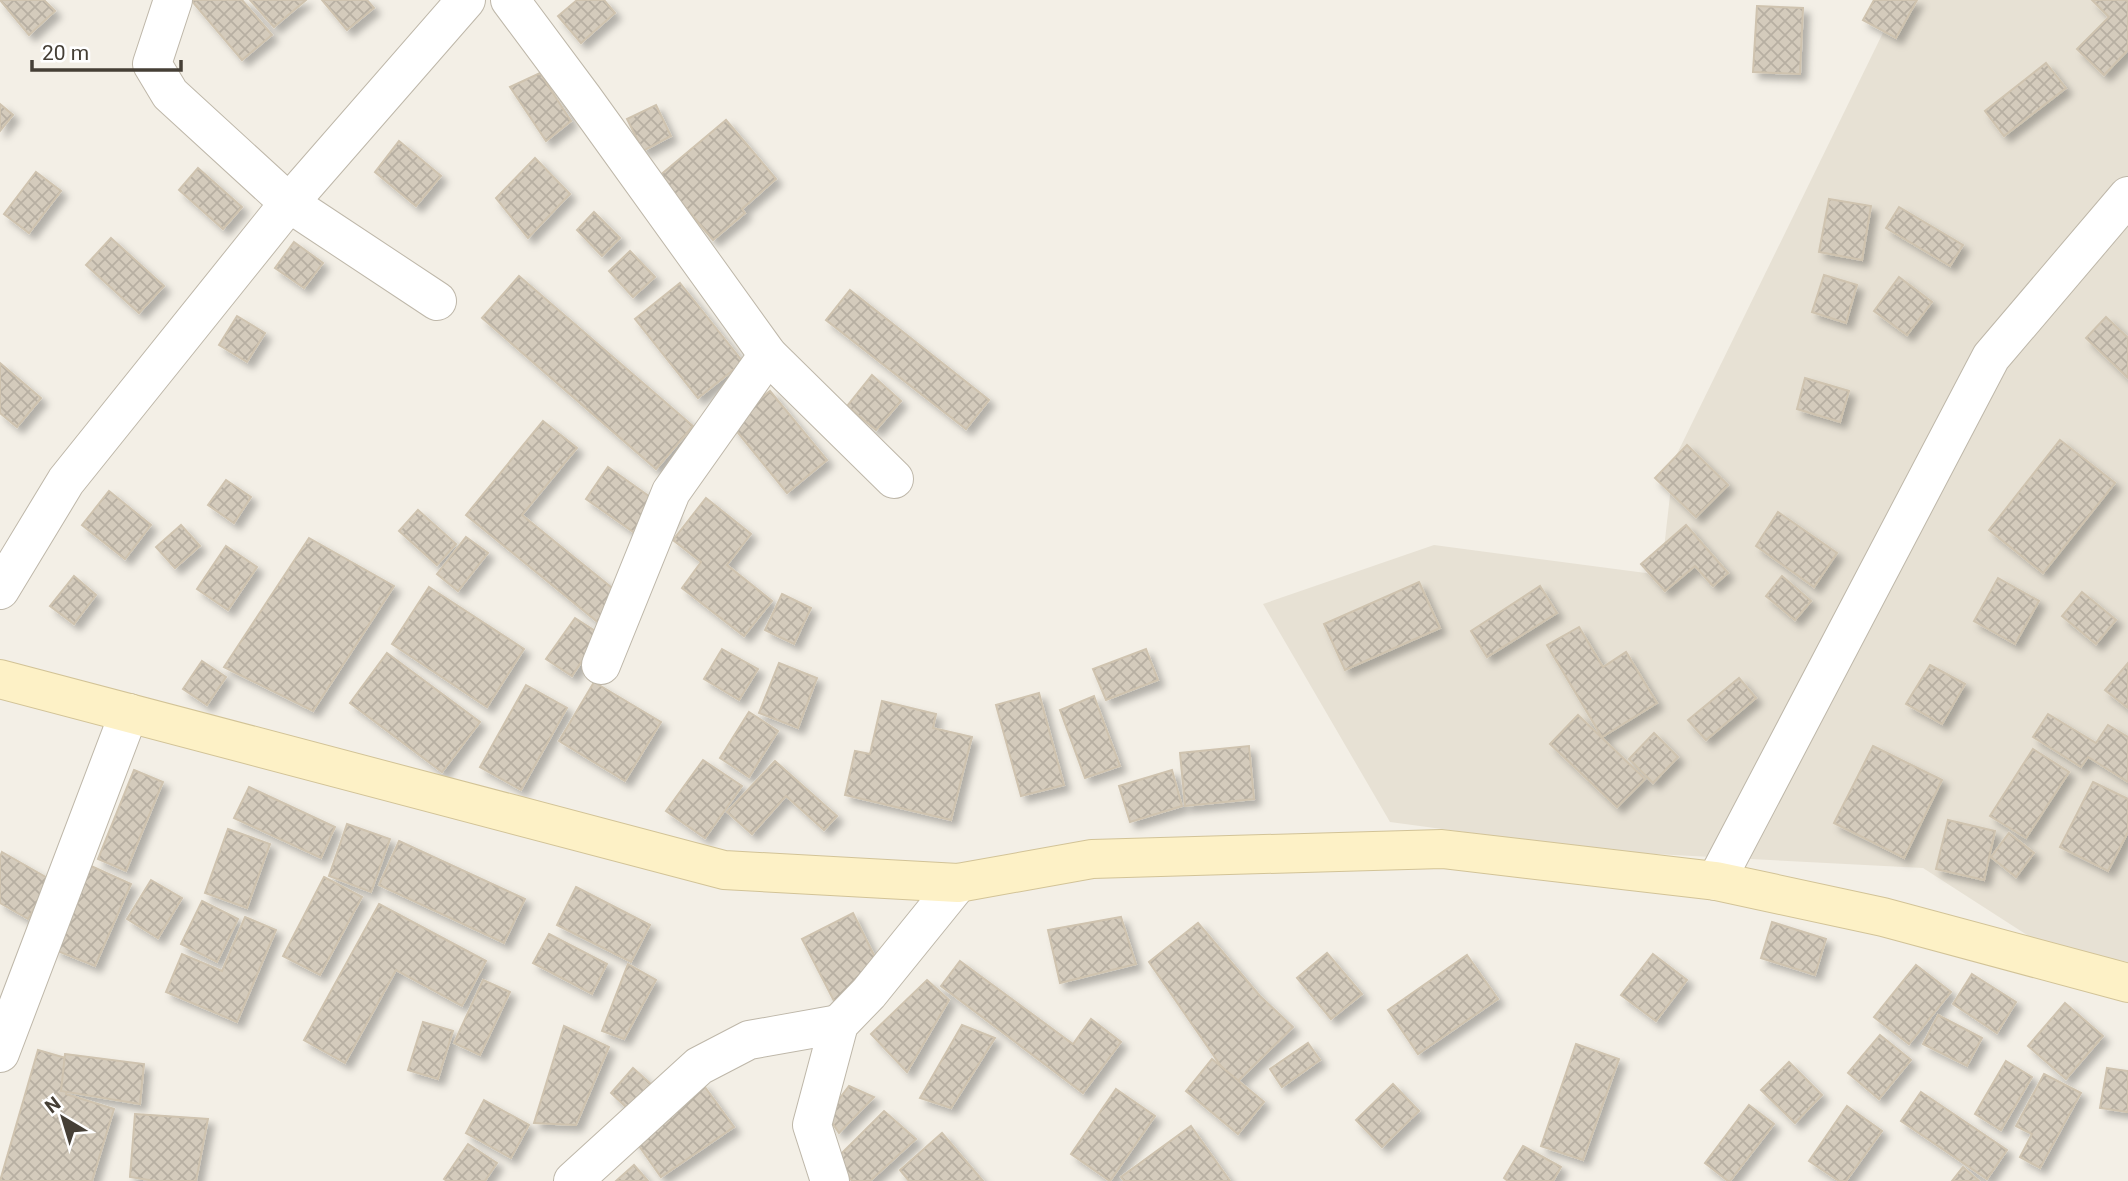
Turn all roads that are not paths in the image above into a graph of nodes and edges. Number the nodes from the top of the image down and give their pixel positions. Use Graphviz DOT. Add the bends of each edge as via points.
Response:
graph roads {
  1 [pos="173,0"];
  2 [pos="466,0"];
  3 [pos="510,0"];
  4 [pos="2128,196"];
  5 [pos="289,203"];
  6 [pos="437,301"];
  7 [pos="768,355"];
  8 [pos="894,478"];
  9 [pos="0,590"];
  10 [pos="601,665"];
  11 [pos="0,679"];
  12 [pos="129,713"];
  13 [pos="1716,881"];
  14 [pos="958,883"];
  15 [pos="2128,983"];
  16 [pos="839,1024"];
  17 [pos="0,1053"];
  18 [pos="573,1181"];
  19 [pos="830,1181"];
  1 -- 5 [label="street" via="152,64 170,94"];
  2 -- 5 [label="street"];
  3 -- 7 [label="street"];
  4 -- 13 [label="street" via="1991,357"];
  5 -- 6 [label="street"];
  5 -- 9 [label="street" via="66,481"];
  7 -- 8 [label="street"];
  7 -- 10 [label="street" via="671,492"];
  11 -- 12 [label="main road"];
  12 -- 14 [label="main road" via="724,870"];
  12 -- 17 [label="street"];
  13 -- 14 [label="main road" via="1442,849 1092,859"];
  13 -- 15 [label="main road" via="1883,917"];
  14 -- 16 [label="street"];
  16 -- 18 [label="street" via="749,1040 699,1066"];
  16 -- 19 [label="street" via="812,1125"];
}
